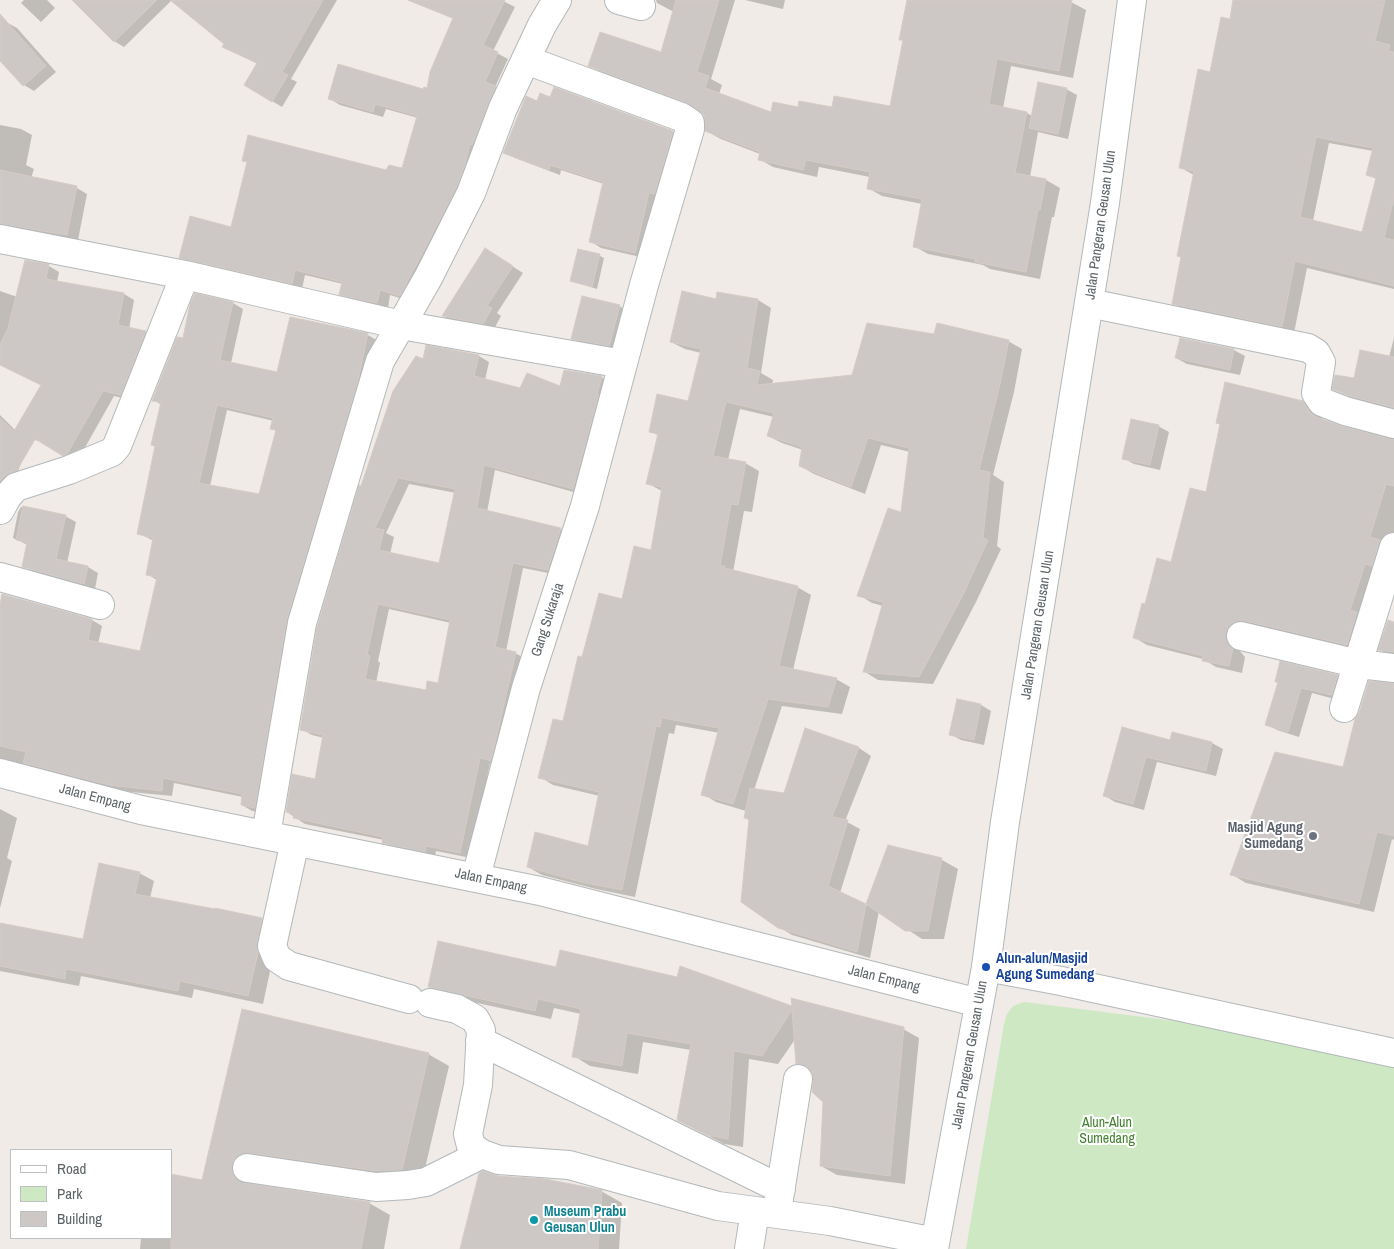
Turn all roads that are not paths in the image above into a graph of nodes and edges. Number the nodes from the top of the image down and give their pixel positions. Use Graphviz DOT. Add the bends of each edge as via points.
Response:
graph roads {
  1 [pos="556,0"];
  2 [pos="1132,0"];
  3 [pos="526,60"];
  4 [pos="0,239"];
  5 [pos="186,275"];
  6 [pos="1089,303"];
  7 [pos="401,325"];
  8 [pos="623,364"];
  9 [pos="1394,424"];
  10 [pos="0,510"];
  11 [pos="1394,547"];
  12 [pos="0,576"];
  13 [pos="100,605"];
  14 [pos="1241,636"];
  15 [pos="1359,664"];
  16 [pos="1394,668"];
  17 [pos="1344,708"];
  18 [pos="0,773"];
  19 [pos="266,835"];
  20 [pos="295,841"];
  21 [pos="476,877"];
  22 [pos="986,967"];
  23 [pos="979,1003"];
  24 [pos="480,1041"];
  25 [pos="1394,1054"];
  26 [pos="798,1079"];
  27 [pos="482,1154"];
  28 [pos="247,1168"];
  29 [pos="771,1204"];
  30 [pos="935,1246"];
  31 [pos="749,1249"];
  1 -- 3 [label="street"];
  2 -- 6 [label="street, Jalan Pangeran Geusan Ulun"];
  3 -- 7 [label="street" via="471,193"];
  3 -- 8 [label="street, Gang Sukaraja" via="690,123"];
  4 -- 5 [label="street"];
  5 -- 7 [label="street"];
  5 -- 10 [label="street" via="117,446 112,452 70,470 16,487"];
  6 -- 9 [label="street" via="1308,348 1321,362 1316,394 1322,402"];
  6 -- 22 [label="street, Jalan Pangeran Geusan Ulun" via="1005,822"];
  7 -- 8 [label="street"];
  7 -- 19 [label="street" via="380,361 302,623"];
  8 -- 21 [label="street, Gang Sukaraja" via="585,506 526,688"];
  11 -- 15 [label="street"];
  12 -- 13 [label="street"];
  14 -- 15 [label="street"];
  15 -- 16 [label="street"];
  15 -- 17 [label="street"];
  18 -- 19 [label="street, Jalan Empang" via="141,810"];
  19 -- 20 [label="street, Jalan Empang"];
  20 -- 21 [label="street, Jalan Empang"];
  20 -- 24 [label="street" via="272,946 278,958 289,966 457,1009 475,1019 481,1030"];
  21 -- 23 [label="street, Jalan Empang"];
  22 -- 23 [label="street, Jalan Pangeran Geusan Ulun"];
  22 -- 25 [label="street"];
  23 -- 30 [label="street, Jalan Pangeran Geusan Ulun"];
  24 -- 27 [label="street" via="478,1085 468,1134 470,1146"];
  24 -- 29 [label="street"];
  26 -- 29 [label="street"];
  27 -- 28 [label="street" via="426,1182 376,1187"];
  27 -- 29 [label="street" via="499,1160 569,1165 718,1206"];
  29 -- 30 [label="street"];
  29 -- 31 [label="street"];
}
